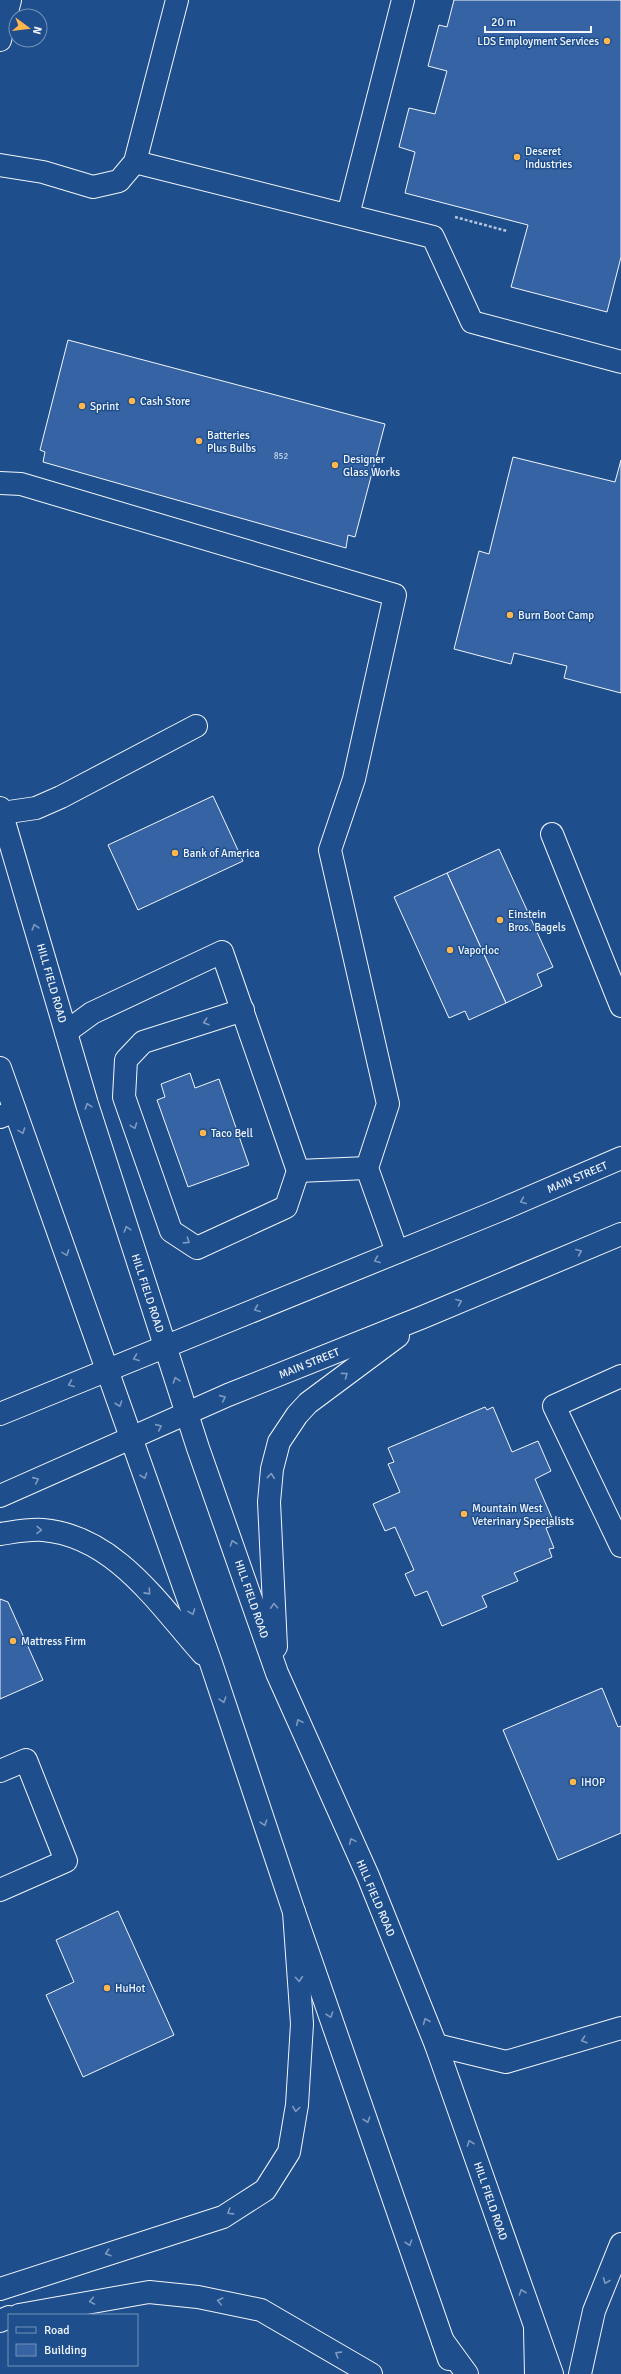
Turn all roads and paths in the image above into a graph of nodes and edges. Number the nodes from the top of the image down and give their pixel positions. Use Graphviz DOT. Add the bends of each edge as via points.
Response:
graph roads {
  1 [pos="10,0"];
  2 [pos="177,0"];
  3 [pos="403,0"];
  4 [pos="0,40"];
  5 [pos="135,162"];
  6 [pos="0,166"];
  7 [pos="348,215"];
  8 [pos="448,215"];
  9 [pos="507,231"];
  10 [pos="621,362"];
  11 [pos="0,483"];
  12 [pos="196,726"];
  13 [pos="1,810"];
  14 [pos="552,834"];
  15 [pos="621,1006"];
  16 [pos="243,1010"];
  17 [pos="66,1032"];
  18 [pos="0,1068"];
  19 [pos="7,1114"];
  20 [pos="618,1157"];
  21 [pos="367,1168"];
  22 [pos="298,1171"];
  23 [pos="621,1234"];
  24 [pos="397,1252"];
  25 [pos="423,1317"];
  26 [pos="165,1346"];
  27 [pos="107,1369"];
  28 [pos="621,1376"];
  29 [pos="0,1414"];
  30 [pos="188,1414"];
  31 [pos="130,1440"];
  32 [pos="0,1496"];
  33 [pos="0,1534"];
  34 [pos="621,1546"];
  35 [pos="211,1662"];
  36 [pos="277,1673"];
  37 [pos="0,1771"];
  38 [pos="0,1890"];
  39 [pos="294,1912"];
  40 [pos="621,2028"];
  41 [pos="436,2045"];
  42 [pos="621,2244"];
  43 [pos="0,2290"];
  44 [pos="25,2314"];
  45 [pos="535,2329"];
  46 [pos="443,2341"];
  47 [pos="371,2374"];
  48 [pos="455,2374"];
  49 [pos="468,2374"];
  50 [pos="536,2374"];
  51 [pos="552,2374"];
  52 [pos="580,2374"];
  1 -- 4 [label="main road"];
  2 -- 5 [label="main road"];
  3 -- 7 [label="main road"];
  5 -- 6 [label="main road" via="119,181 93,187 43,172"];
  5 -- 7 [label="main road"];
  7 -- 10 [label="main road" via="433,237 472,322"];
  8 -- 9 [label="path"];
  11 -- 21 [label="main road" via="21,484 395,595 354,779 330,850 388,1104"];
  12 -- 13 [label="main road" via="62,797 36,808"];
  17 -- 13 [label="main road, HILL FIELD ROAD, one-way"];
  14 -- 15 [label="main road"];
  16 -- 17 [label="main road" via="222,952 92,1013"];
  16 -- 22 [label="main road"];
  16 -- 22 [label="main road, one-way" via="143,1042 126,1060 124,1097 171,1231 197,1248 286,1207"];
  26 -- 17 [label="main road, HILL FIELD ROAD, one-way"];
  18 -- 19 [label="main road"];
  19 -- 27 [label="main road, one-way"];
  20 -- 24 [label="main road, MAIN STREET, one-way"];
  21 -- 22 [label="main road"];
  21 -- 24 [label="main road"];
  25 -- 23 [label="main road, MAIN STREET, one-way"];
  24 -- 26 [label="main road, MAIN STREET, one-way"];
  30 -- 25 [label="main road, MAIN STREET, one-way"];
  36 -- 25 [label="main road, one-way" via="269,1502 272,1469 280,1442 297,1414 308,1403"];
  26 -- 27 [label="main road, MAIN STREET, one-way"];
  30 -- 26 [label="main road, HILL FIELD ROAD, one-way"];
  27 -- 29 [label="main road, MAIN STREET, one-way"];
  27 -- 31 [label="main road, one-way"];
  28 -- 34 [label="main road" via="554,1406"];
  31 -- 30 [label="main road, MAIN STREET, one-way"];
  36 -- 30 [label="main road, HILL FIELD ROAD, one-way"];
  32 -- 31 [label="main road, MAIN STREET, one-way"];
  31 -- 35 [label="main road, one-way"];
  33 -- 35 [label="main road, one-way" via="43,1530 68,1535 102,1550 128,1570"];
  35 -- 39 [label="main road, one-way"];
  41 -- 36 [label="main road, HILL FIELD ROAD, one-way" via="368,1876"];
  37 -- 38 [label="main road" via="26,1760 66,1861"];
  39 -- 43 [label="main road, one-way" via="302,2024 297,2105 289,2152 265,2190 223,2217"];
  39 -- 46 [label="main road, one-way"];
  40 -- 41 [label="main road, one-way" via="506,2062"];
  45 -- 41 [label="main road, HILL FIELD ROAD, one-way"];
  42 -- 52 [label="main road, one-way" via="594,2310"];
  47 -- 44 [label="main road, one-way" via="261,2310 198,2297 149,2292"];
  45 -- 50 [label="main road"];
  45 -- 51 [label="main road, HILL FIELD ROAD"];
  46 -- 48 [label="main road"];
  46 -- 49 [label="main road"];
}
